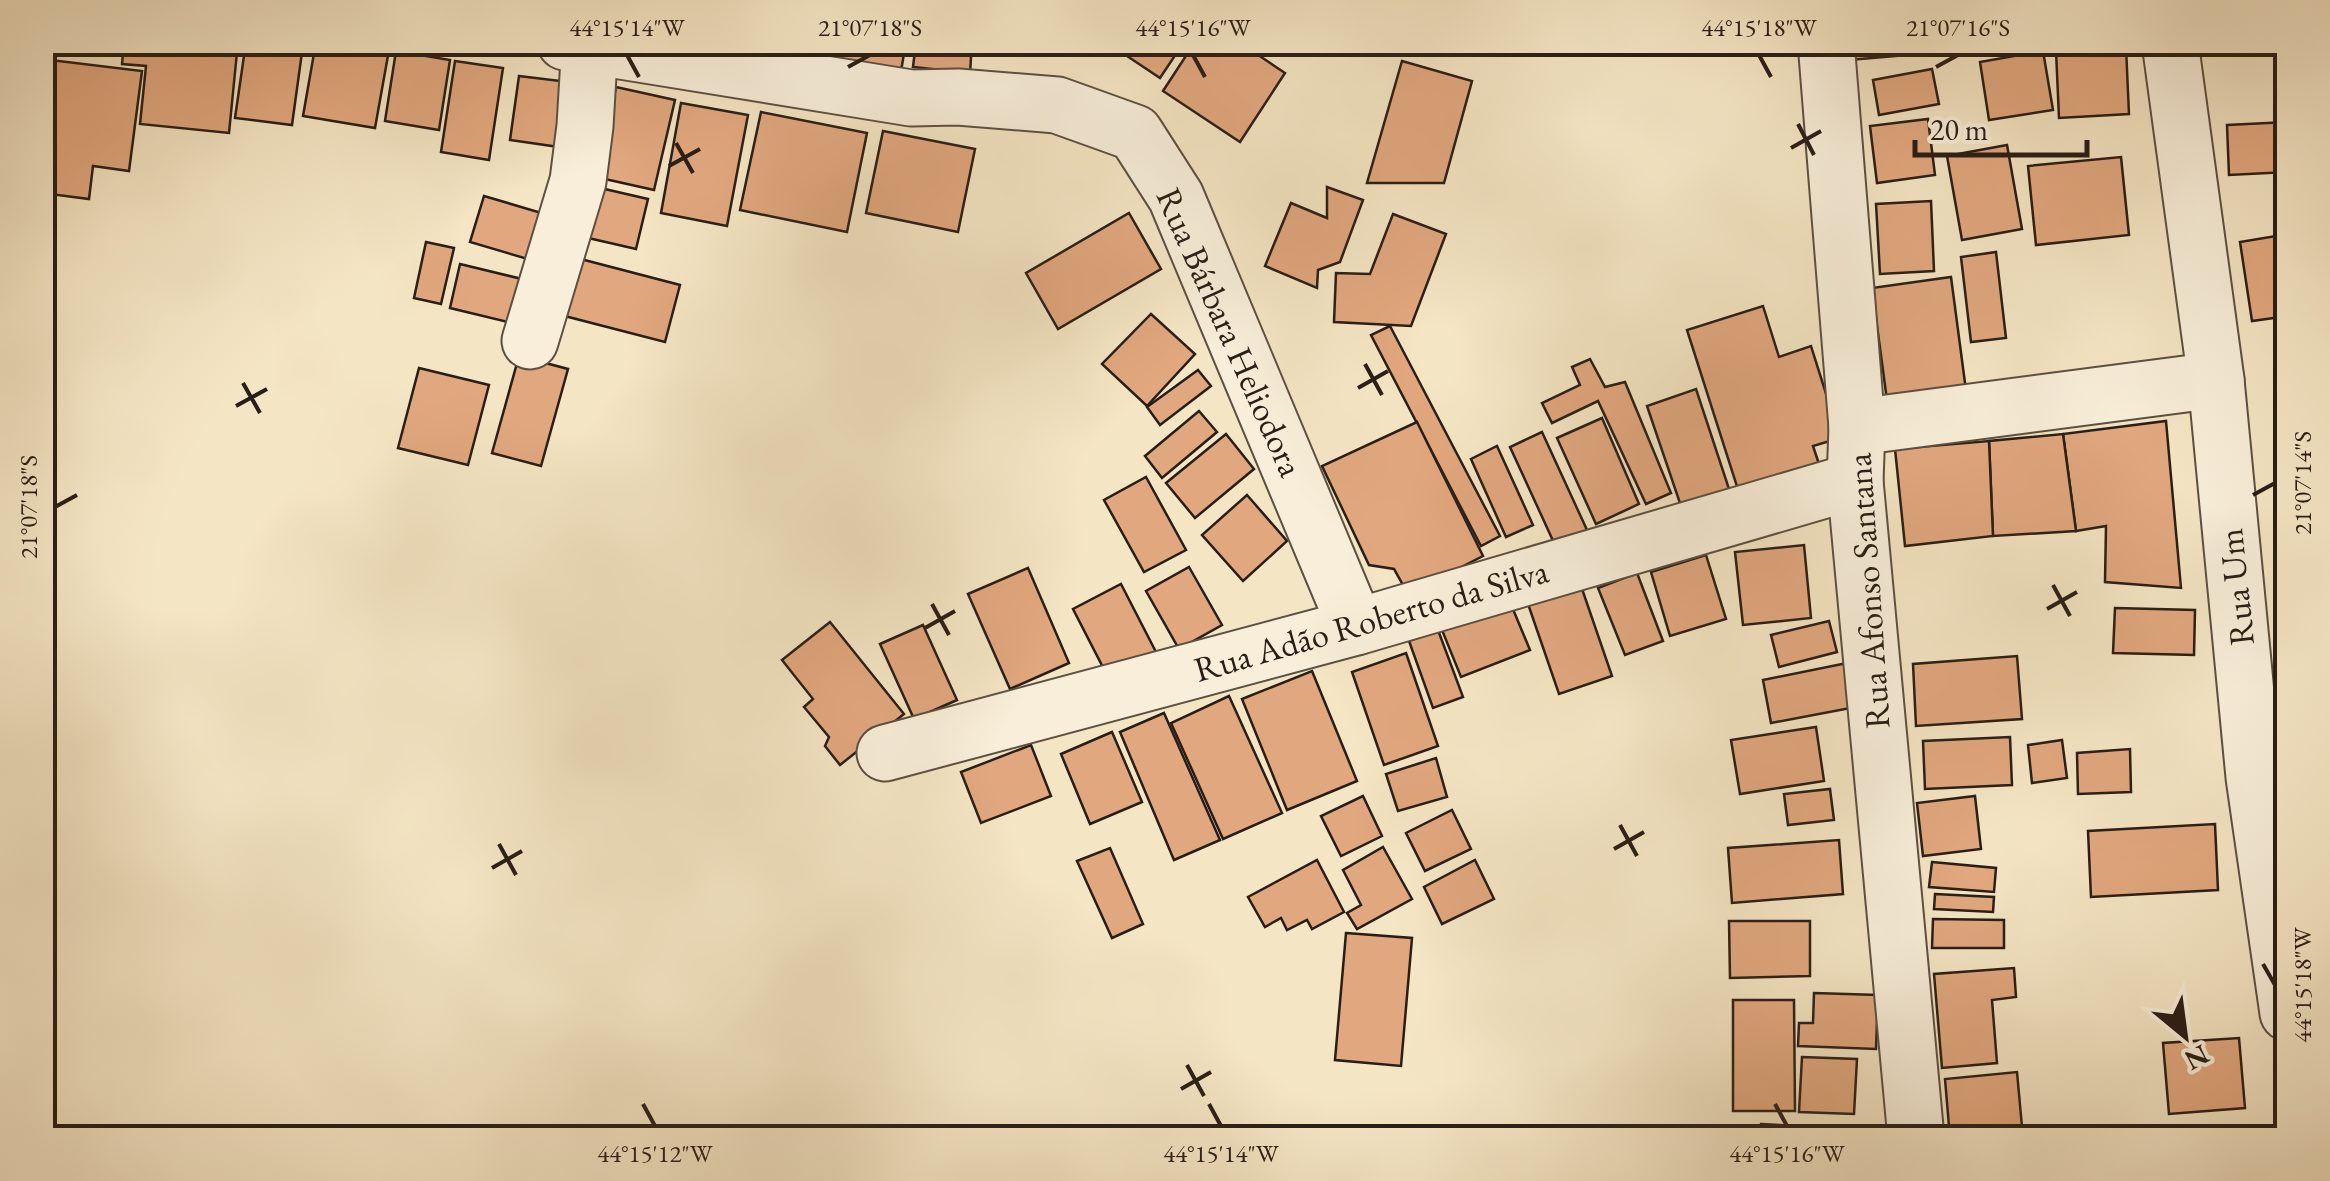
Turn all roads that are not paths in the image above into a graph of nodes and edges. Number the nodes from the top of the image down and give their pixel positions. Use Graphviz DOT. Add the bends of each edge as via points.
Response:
graph roads {
  1 [pos="1826,42"];
  2 [pos="2170,42"];
  3 [pos="581,44"];
  4 [pos="530,341"];
  5 [pos="2216,380"];
  6 [pos="1857,427"];
  7 [pos="1854,480"];
  8 [pos="1356,627"];
  9 [pos="885,753"];
  10 [pos="2271,775"];
  11 [pos="2288,1013"];
  12 [pos="1916,1138"];
  1 -- 6 [label="street, Rua Afonso Santana"];
  2 -- 5 [label="street, Rua Um"];
  3 -- 4 [label="street" via="586,126 578,181"];
  3 -- 8 [label="street, Rua Bárbara Heliodora" via="911,98 1057,105 1135,133 1176,197"];
  5 -- 6 [label="street"];
  5 -- 10 [label="street, Rua Um"];
  6 -- 7 [label="street, Rua Afonso Santana"];
  7 -- 8 [label="street, Rua Adão Roberto da Silva"];
  7 -- 12 [label="street, Rua Afonso Santana"];
  8 -- 9 [label="street, Rua Adão Roberto da Silva"];
  10 -- 11 [label="street, Rua Um"];
}
